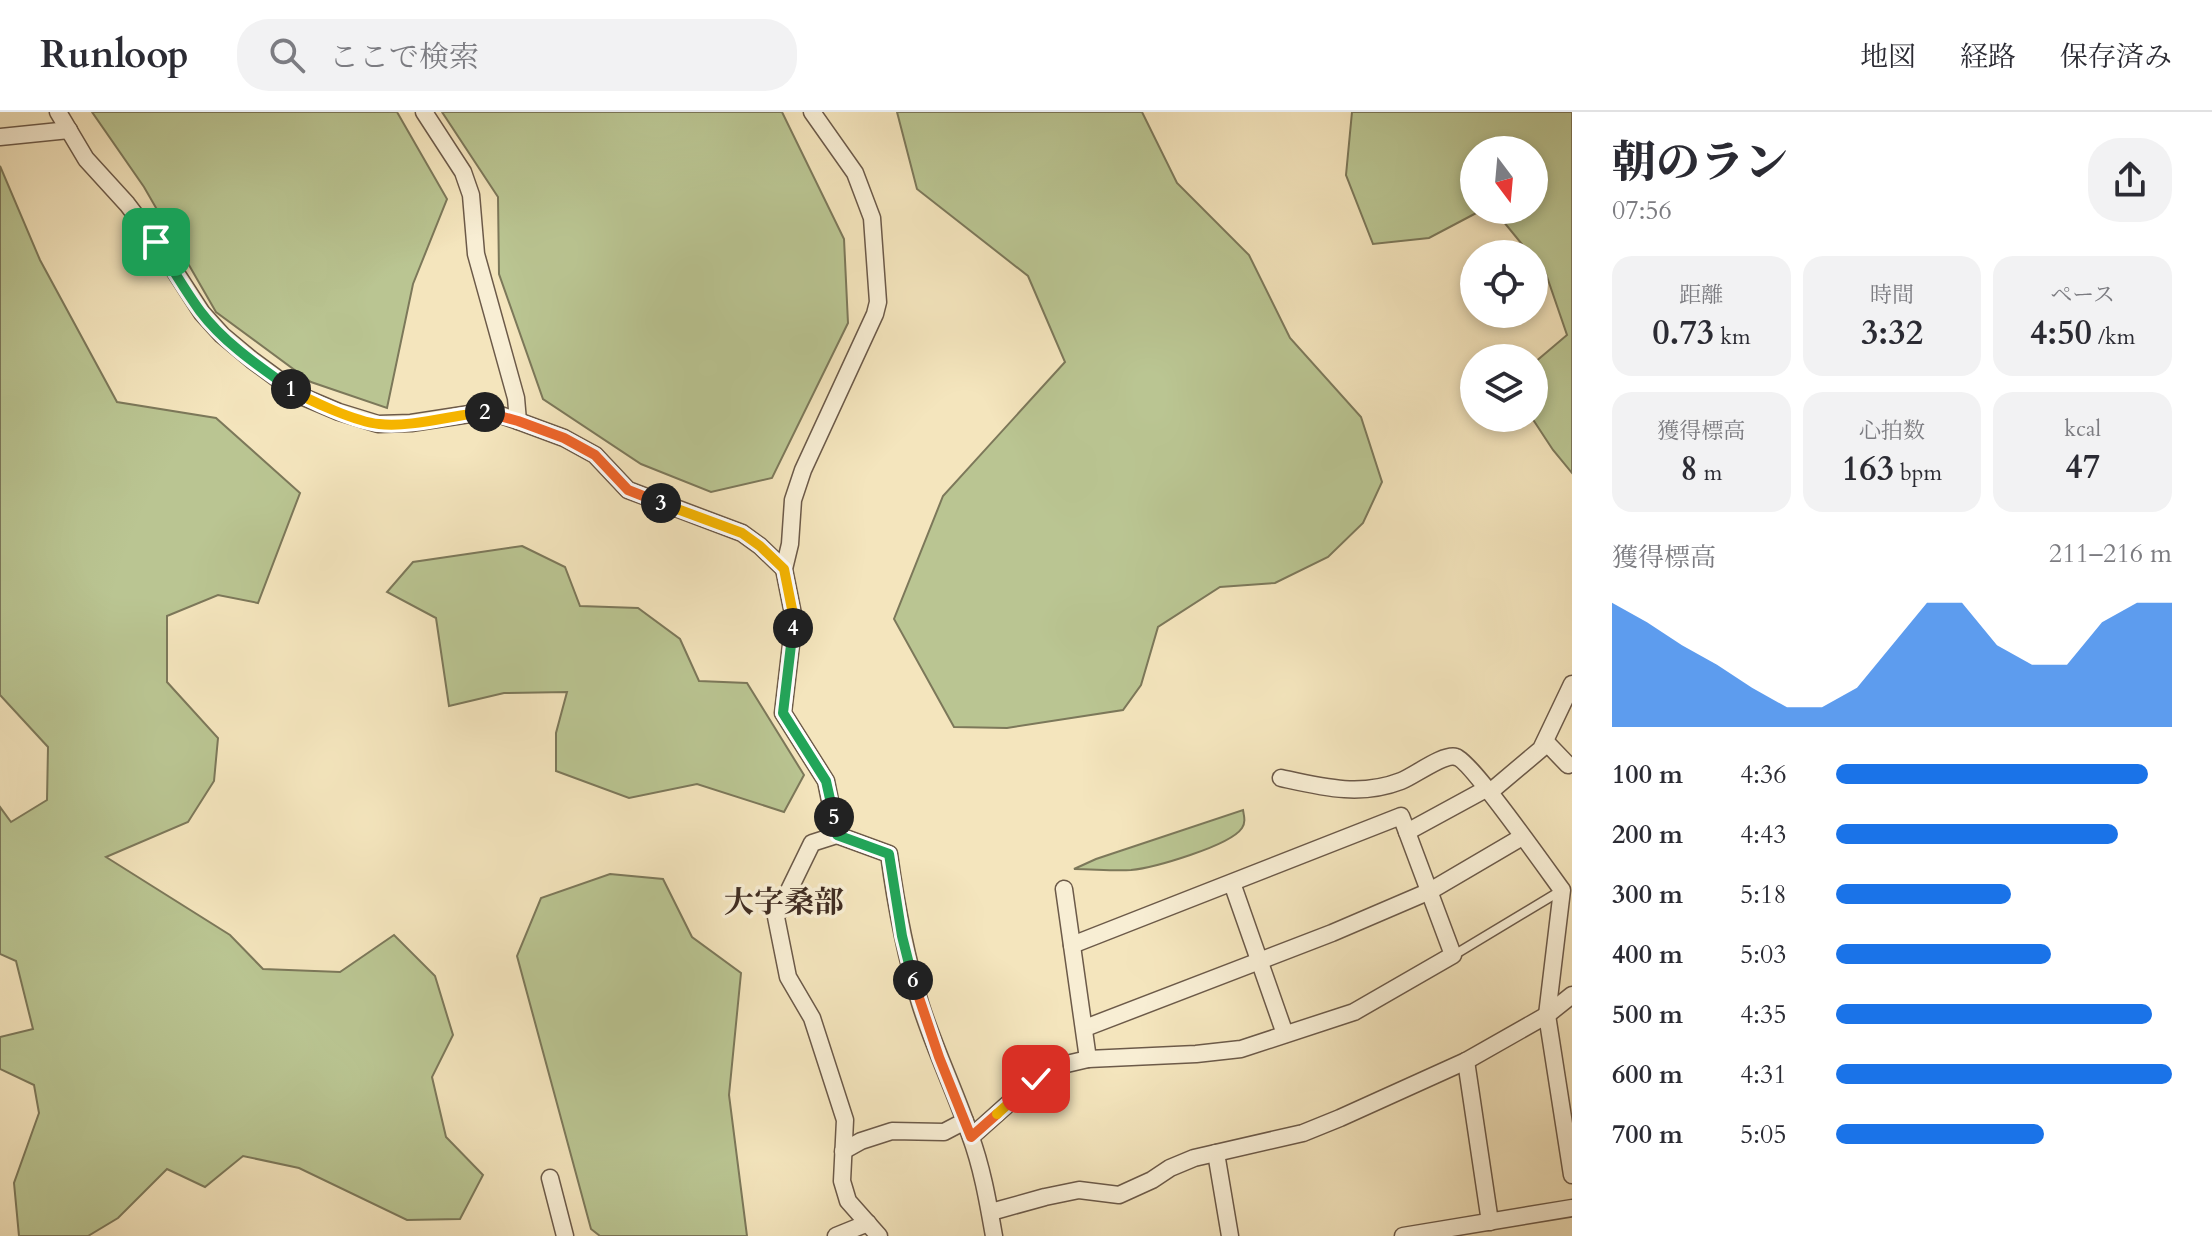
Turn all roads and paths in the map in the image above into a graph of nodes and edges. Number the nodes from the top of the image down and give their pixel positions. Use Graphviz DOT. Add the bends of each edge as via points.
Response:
graph roads {
  1 [pos="58,112"];
  2 [pos="424,112"];
  3 [pos="812,112"];
  4 [pos="69,130"];
  5 [pos="0,137"];
  6 [pos="518,421"];
  7 [pos="784,569"];
  8 [pos="1572,684"];
  9 [pos="1546,742"];
  10 [pos="1571,767"];
  11 [pos="1281,778"];
  12 [pos="1488,790"];
  13 [pos="1407,832"];
  14 [pos="837,835"];
  15 [pos="1522,837"];
  16 [pos="1232,883"];
  17 [pos="1567,886"];
  18 [pos="1064,889"];
  19 [pos="1430,891"];
  20 [pos="1072,945"];
  21 [pos="1453,955"];
  22 [pos="1260,961"];
  23 [pos="1572,995"];
  24 [pos="1547,1015"];
  25 [pos="1085,1028"];
  26 [pos="1285,1034"];
  27 [pos="1088,1059"];
  28 [pos="1466,1061"];
  29 [pos="968,1129"];
  30 [pos="843,1151"];
  31 [pos="1216,1153"];
  32 [pos="1572,1175"];
  33 [pos="550,1178"];
  34 [pos="1572,1208"];
  35 [pos="991,1212"];
  36 [pos="1490,1222"];
  37 [pos="873,1229"];
  38 [pos="565,1236"];
  39 [pos="836,1236"];
  40 [pos="994,1236"];
  41 [pos="1230,1236"];
  42 [pos="1403,1236"];
  1 -- 4 [label="street"];
  2 -- 6 [label="street" via="463,172 471,195 476,254"];
  3 -- 7 [label="street" via="855,173 872,218 878,302 803,470 793,500"];
  4 -- 5 [label="street"];
  4 -- 6 [label="street" via="86,159 156,242 202,313 222,335 301,396 378,424 489,411"];
  6 -- 7 [label="street" via="595,455 628,490 742,533"];
  7 -- 14 [label="street" via="794,619 783,713 826,781"];
  8 -- 9 [label="street"];
  9 -- 10 [label="street"];
  9 -- 12 [label="street"];
  11 -- 12 [label="street" via="1336,790 1376,787 1457,757"];
  12 -- 13 [label="street"];
  12 -- 15 [label="street"];
  13 -- 16 [label="street" via="1401,816"];
  13 -- 19 [label="street"];
  14 -- 29 [label="street" via="889,854 913,980"];
  14 -- 30 [label="street" via="812,843 776,917 788,977 812,1018 845,1120"];
  15 -- 17 [label="street"];
  15 -- 19 [label="street"];
  16 -- 20 [label="street"];
  16 -- 22 [label="street"];
  17 -- 21 [label="lane"];
  17 -- 24 [label="street"];
  18 -- 20 [label="street"];
  19 -- 21 [label="street"];
  19 -- 22 [label="street"];
  20 -- 25 [label="street"];
  21 -- 26 [label="street" via="1354,1012"];
  22 -- 25 [label="street"];
  22 -- 26 [label="street"];
  23 -- 24 [label="street"];
  24 -- 28 [label="street"];
  24 -- 32 [label="street"];
  25 -- 27 [label="street"];
  26 -- 27 [label="street" via="1241,1049"];
  27 -- 29 [label="street" via="1058,1066"];
  28 -- 31 [label="street" via="1303,1133"];
  28 -- 36 [label="street"];
  29 -- 30 [label="street" via="892,1131"];
  29 -- 35 [label="street"];
  30 -- 37 [label="street" via="848,1201"];
  31 -- 35 [label="street" via="1170,1168 1119,1195 1079,1190"];
  31 -- 41 [label="street"];
  33 -- 38 [label="street"];
  34 -- 36 [label="street"];
  35 -- 40 [label="street"];
  36 -- 42 [label="street"];
  37 -- 39 [label="street"];
}
